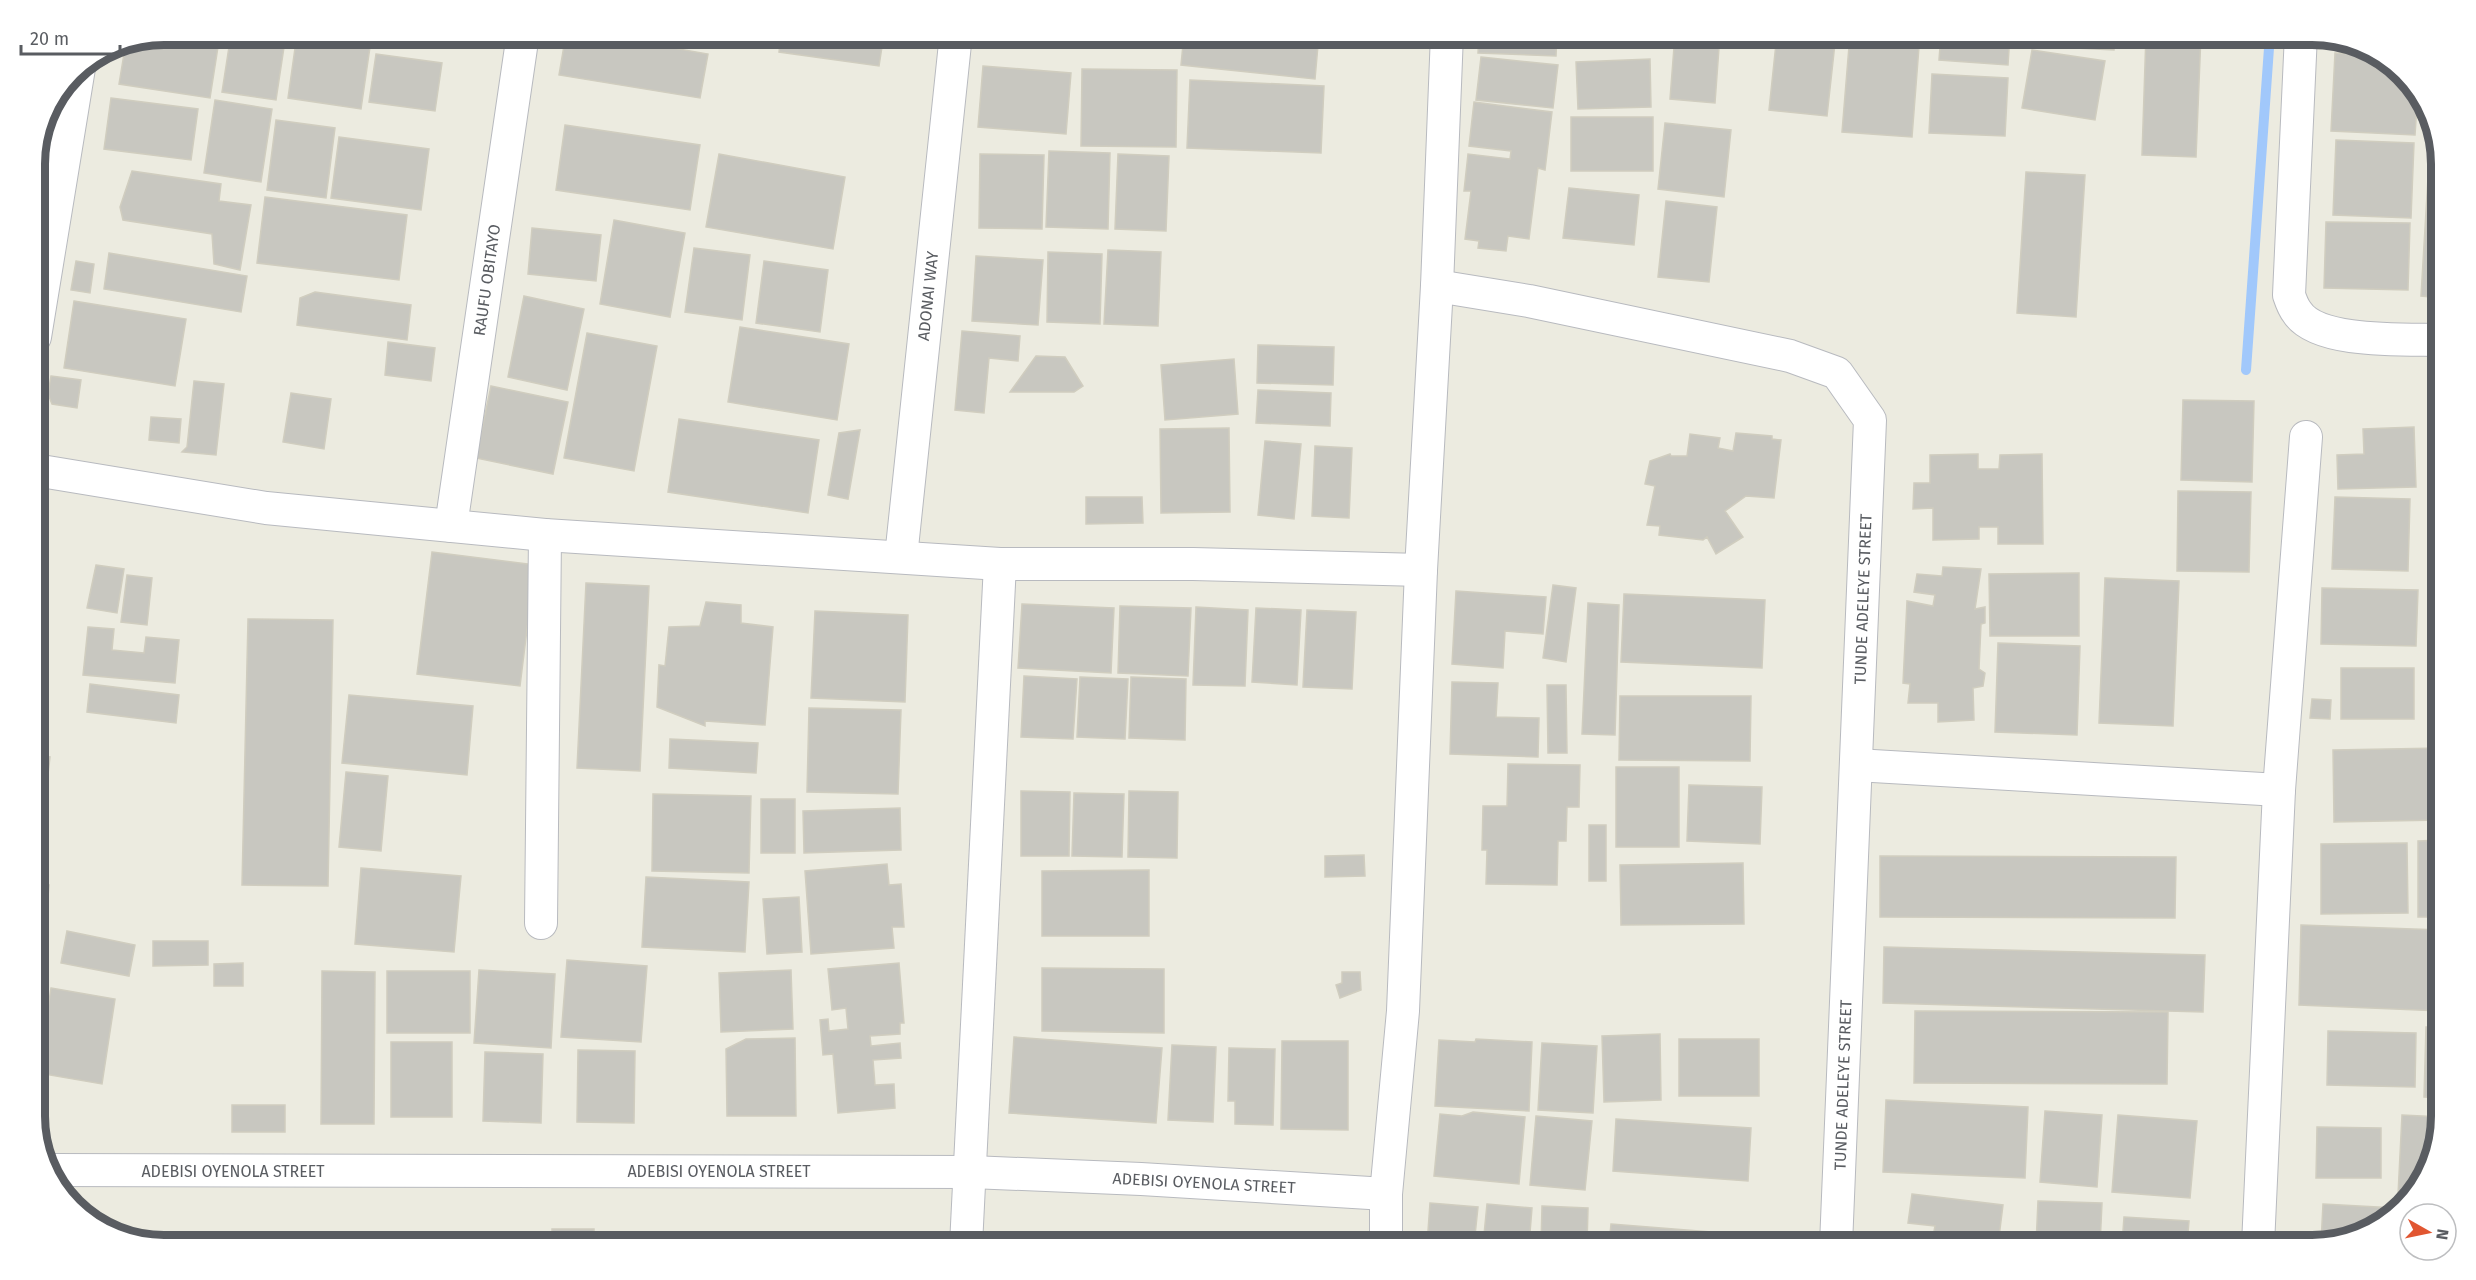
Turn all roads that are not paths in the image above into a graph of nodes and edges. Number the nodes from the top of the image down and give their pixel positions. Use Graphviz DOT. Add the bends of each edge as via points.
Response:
graph roads {
  1 [pos="521,45"];
  2 [pos="955,45"];
  3 [pos="1446,45"];
  4 [pos="2300,45"];
  5 [pos="76,84"];
  6 [pos="45,277"];
  7 [pos="1437,286"];
  8 [pos="2431,340"];
  9 [pos="2306,437"];
  10 [pos="45,472"];
  11 [pos="451,526"];
  12 [pos="545,535"];
  13 [pos="901,557"];
  14 [pos="1000,564"];
  15 [pos="1421,570"];
  16 [pos="1856,765"];
  17 [pos="2279,790"];
  18 [pos="541,923"];
  19 [pos="58,1170"];
  20 [pos="970,1172"];
  21 [pos="1386,1194"];
  22 [pos="967,1235"];
  23 [pos="1386,1235"];
  24 [pos="1836,1235"];
  25 [pos="2258,1235"];
  1 -- 11 [label="street, RAUFU OBITAYO"];
  2 -- 13 [label="street, ADONAI WAY"];
  3 -- 7 [label="street"];
  4 -- 8 [label="street" via="2289,295 2293,305 2297,314 2317,328 2340,336"];
  5 -- 6 [label="street"];
  7 -- 15 [label="street"];
  7 -- 16 [label="street, TUNDE ADELEYE STREET" via="1529,301 1790,356 1837,373 1870,420"];
  9 -- 17 [label="street"];
  10 -- 11 [label="street" via="266,508"];
  11 -- 12 [label="street"];
  12 -- 13 [label="street"];
  12 -- 18 [label="street"];
  13 -- 14 [label="street"];
  14 -- 15 [label="street"];
  14 -- 20 [label="street"];
  15 -- 21 [label="street" via="1403,1011"];
  16 -- 17 [label="street"];
  16 -- 24 [label="street, TUNDE ADELEYE STREET"];
  17 -- 25 [label="street"];
  19 -- 20 [label="street, ADEBISI OYENOLA STREET"];
  20 -- 21 [label="street, ADEBISI OYENOLA STREET"];
  20 -- 22 [label="street"];
  21 -- 23 [label="street"];
}
